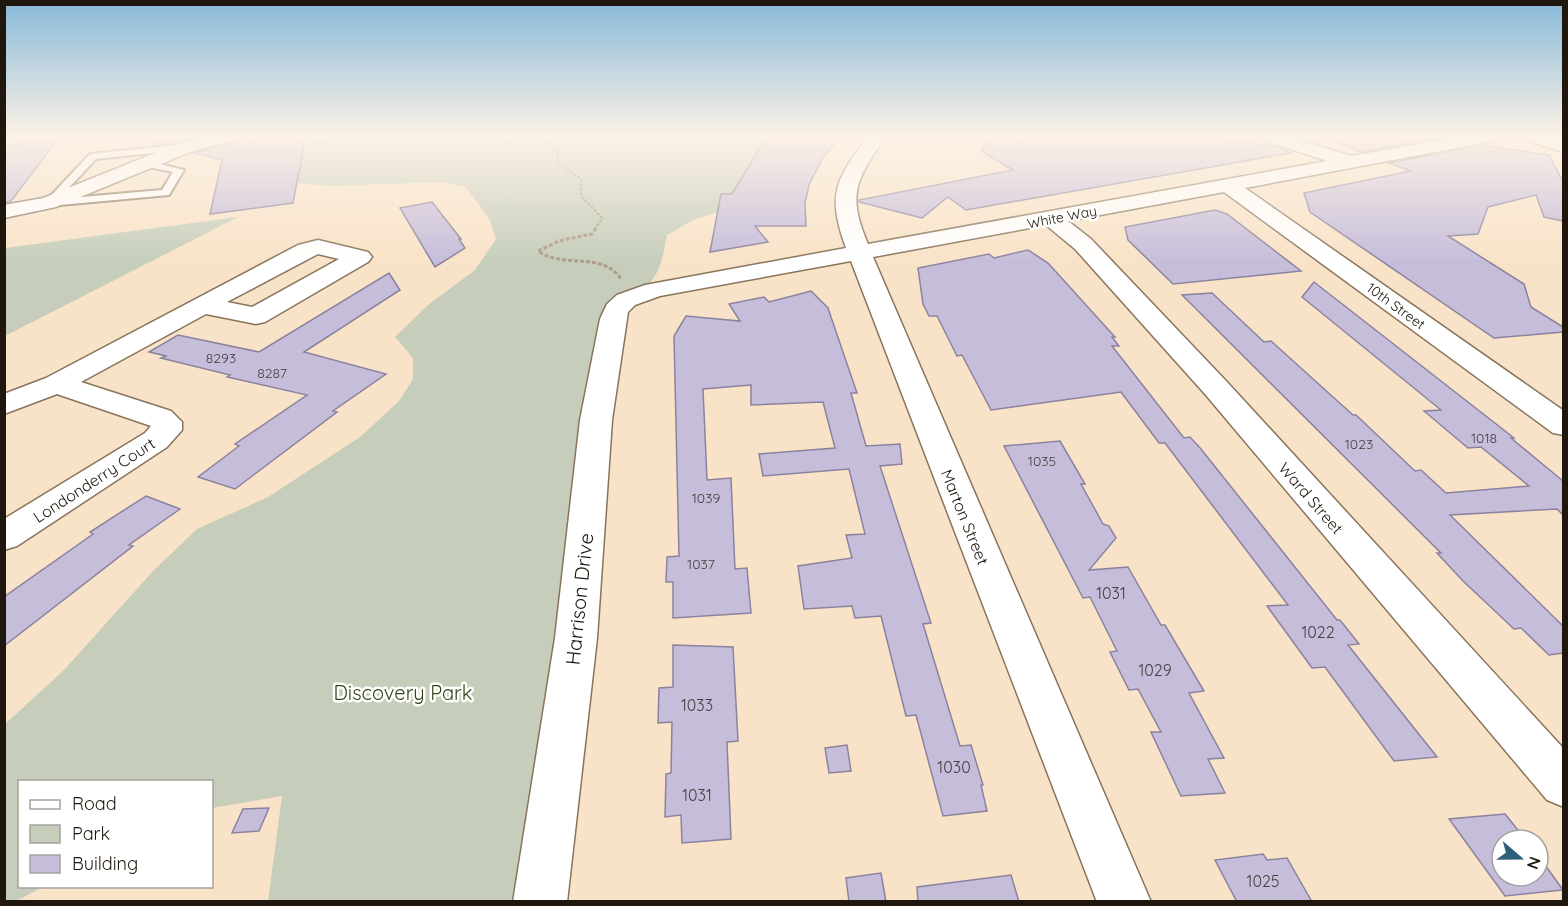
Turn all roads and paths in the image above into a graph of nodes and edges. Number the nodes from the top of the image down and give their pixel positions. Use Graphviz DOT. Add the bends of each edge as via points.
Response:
graph roads {
  1 [pos="73,177"];
  2 [pos="114,177"];
  3 [pos="175,177"];
  4 [pos="578,177"];
  5 [pos="850,177"];
  6 [pos="1271,177"];
  7 [pos="1228,185"];
  8 [pos="49,203"];
  9 [pos="4,212"];
  10 [pos="1052,219"];
  11 [pos="860,253"];
  12 [pos="626,300"];
  13 [pos="202,306"];
  14 [pos="56,384"];
  15 [pos="4,405"];
  16 [pos="1563,426"];
  17 [pos="4,537"];
  18 [pos="1563,784"];
  19 [pos="540,902"];
  20 [pos="1124,902"];
  1 -- 8 [label="lane"];
  2 -- 8 [label="street"];
  3 -- 8 [label="lane" via="165,193"];
  4 -- 12 [label="path" via="580,196 602,218 592,234 564,238 538,251 544,258 557,262 599,262 612,268 620,274"];
  5 -- 11 [label="street, Marton Street" via="845,187 846,218"];
  6 -- 7 [label="street, White Way"];
  7 -- 10 [label="street, White Way"];
  7 -- 16 [label="street, 10th Street"];
  8 -- 9 [label="street"];
  10 -- 11 [label="street, White Way"];
  10 -- 18 [label="street, Ward Street" via="1083,243 1216,388"];
  11 -- 12 [label="street, White Way" via="654,291"];
  11 -- 20 [label="street, Marton Street"];
  12 -- 19 [label="street, Harrison Drive" via="613,320 596,420 576,638"];
  13 -- 13 [label="street" via="306,250 318,247 360,257 256,316"];
  13 -- 14 [label="street"];
  14 -- 15 [label="street"];
  14 -- 17 [label="street, Londonderry Court" via="160,418 168,427 156,440"];
}
